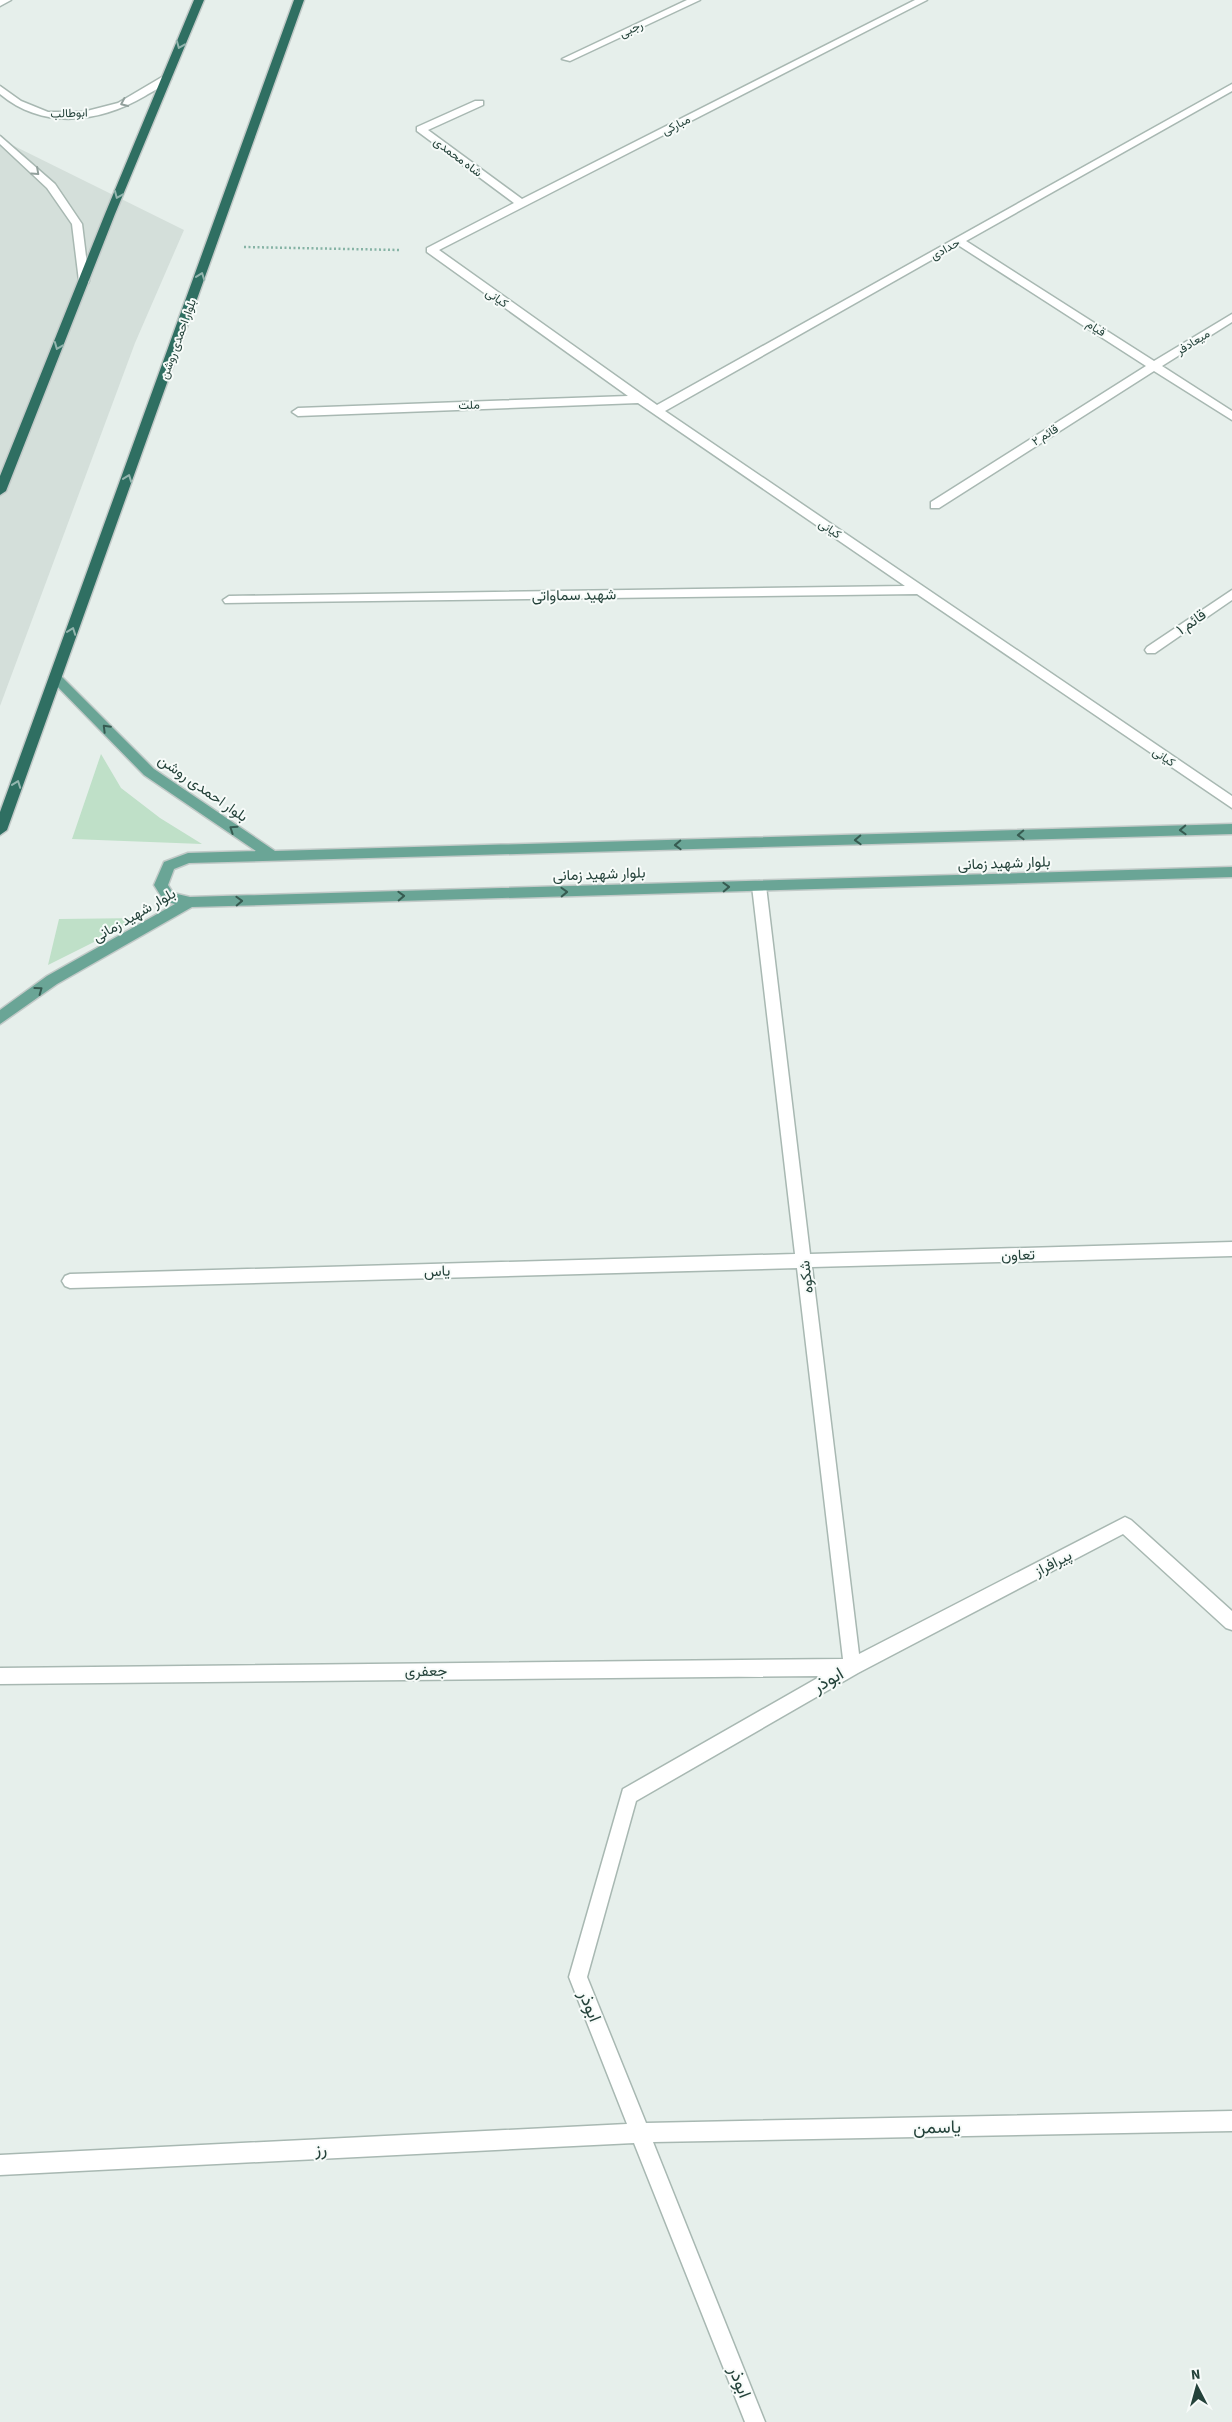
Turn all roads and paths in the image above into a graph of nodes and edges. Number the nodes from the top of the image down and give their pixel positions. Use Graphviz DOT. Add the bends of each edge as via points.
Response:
graph roads {
  1 [pos="6,0"];
  2 [pos="199,0"];
  3 [pos="299,0"];
  4 [pos="695,0"];
  5 [pos="922,0"];
  6 [pos="0,3"];
  7 [pos="568,59"];
  8 [pos="166,79"];
  9 [pos="1232,87"];
  10 [pos="0,89"];
  11 [pos="479,103"];
  12 [pos="0,139"];
  13 [pos="522,204"];
  14 [pos="959,240"];
  15 [pos="212,246"];
  16 [pos="431,250"];
  17 [pos="84,281"];
  18 [pos="1232,317"];
  19 [pos="1154,366"];
  20 [pos="640,399"];
  21 [pos="657,410"];
  22 [pos="298,412"];
  23 [pos="1232,416"];
  24 [pos="0,491"];
  25 [pos="935,505"];
  26 [pos="919,590"];
  27 [pos="1232,594"];
  28 [pos="228,600"];
  29 [pos="1151,650"];
  30 [pos="56,677"];
  31 [pos="1232,803"];
  32 [pos="1232,829"];
  33 [pos="0,830"];
  34 [pos="273,856"];
  35 [pos="1232,872"];
  36 [pos="759,886"];
  37 [pos="190,902"];
  38 [pos="0,1018"];
  39 [pos="1232,1249"];
  40 [pos="804,1261"];
  41 [pos="70,1281"];
  42 [pos="1232,1622"];
  43 [pos="852,1667"];
  44 [pos="0,1676"];
  45 [pos="1232,2121"];
  46 [pos="642,2133"];
  47 [pos="0,2165"];
  48 [pos="755,2422"];
  1 -- 6 [label="street"];
  2 -- 8 [label="highway, one-way"];
  3 -- 15 [label="highway, بلوار احمدی روشن"];
  4 -- 7 [label="street, رجبی"];
  5 -- 13 [label="street, مبارکی"];
  8 -- 10 [label="street, ابوطالب, one-way" via="122,105 83,116 47,115 17,103"];
  8 -- 17 [label="highway, one-way"];
  9 -- 14 [label="street, حدادی"];
  11 -- 13 [label="street, شاه محمدی" via="421,129"];
  12 -- 17 [label="street, one-way" via="51,186 76,224"];
  13 -- 16 [label="street, مبارکی"];
  14 -- 19 [label="street, قیام"];
  14 -- 21 [label="street, حدادی"];
  15 -- 16 [label="path"];
  30 -- 15 [label="highway, بلوار احمدی روشن, one-way"];
  16 -- 20 [label="street, کیانی"];
  17 -- 24 [label="highway, one-way"];
  18 -- 19 [label="street, میعادفر"];
  19 -- 23 [label="street, قیام"];
  19 -- 25 [label="street, قائم ۲"];
  20 -- 21 [label="street, کیانی"];
  20 -- 22 [label="street, ملت"];
  21 -- 26 [label="street, کیانی"];
  26 -- 28 [label="street, شهید سماواتی"];
  26 -- 31 [label="street, کیانی"];
  27 -- 29 [label="street, قائم ۱"];
  33 -- 30 [label="highway, بلوار احمدی روشن, one-way"];
  34 -- 30 [label="main road, بلوار احمدی روشن, one-way" via="149,772"];
  32 -- 34 [label="main road, بلوار شهید زمانی, one-way"];
  34 -- 37 [label="main road, بلوار شهید زمانی" via="188,858 169,866 161,885 169,897"];
  35 -- 36 [label="main road, بلوار شهید زمانی"];
  37 -- 36 [label="main road, بلوار شهید زمانی, one-way"];
  36 -- 40 [label="street, شکوه"];
  38 -- 37 [label="main road, بلوار شهید زمانی, one-way" via="52,980"];
  39 -- 40 [label="street, تعاون"];
  40 -- 41 [label="street, یاس"];
  40 -- 43 [label="street, شکوه"];
  42 -- 43 [label="street, پیرافراز" via="1125,1525"];
  43 -- 44 [label="street, جعفری"];
  43 -- 46 [label="street, ابوذر" via="629,1795 578,1976"];
  45 -- 46 [label="street, یاسمن"];
  46 -- 47 [label="street, رز"];
  46 -- 48 [label="street, ابوذر"];
}
